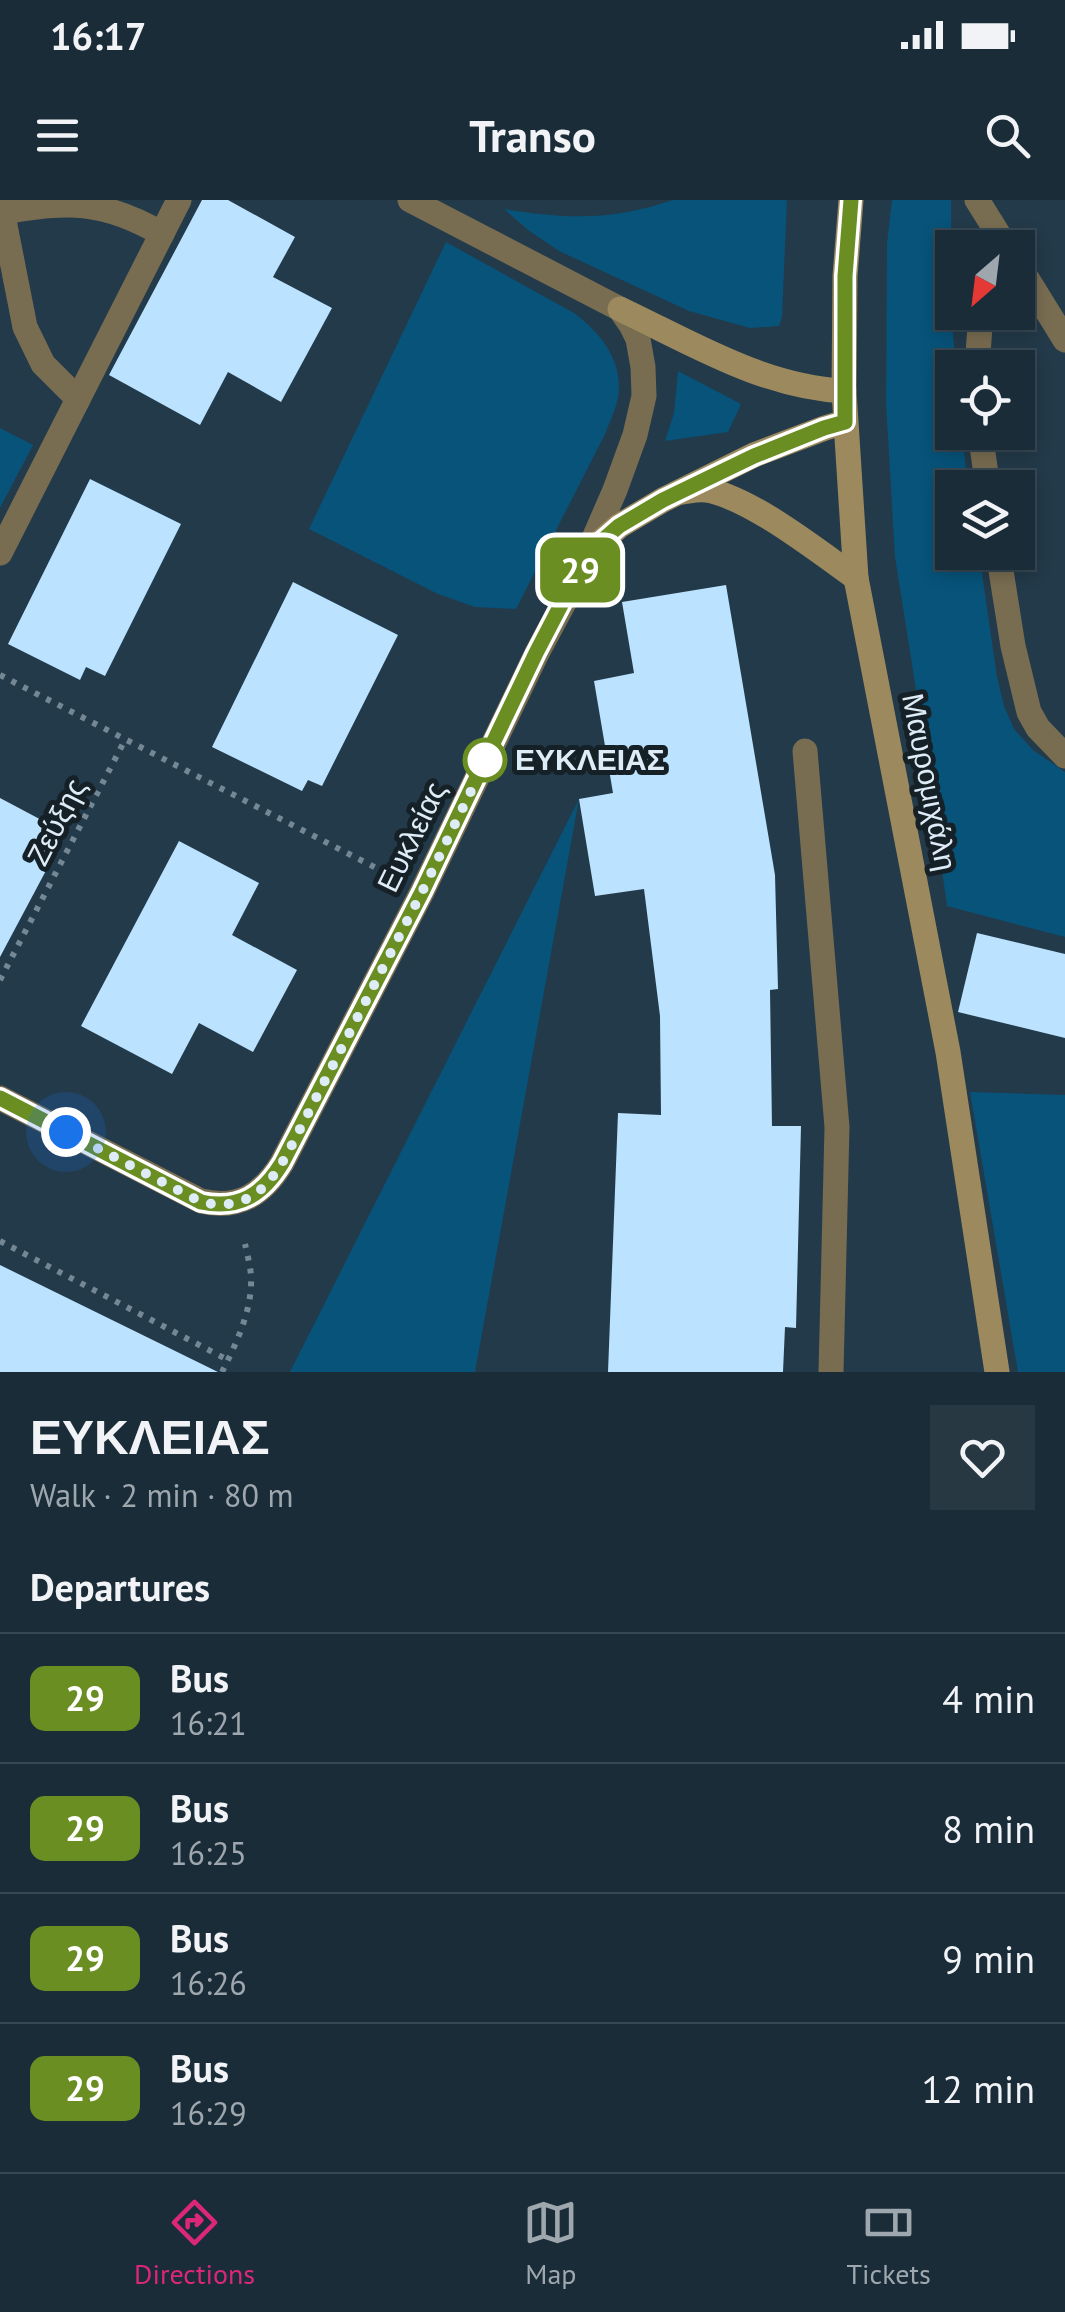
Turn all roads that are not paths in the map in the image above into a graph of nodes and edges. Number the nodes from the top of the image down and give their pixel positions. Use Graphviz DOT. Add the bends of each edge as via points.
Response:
graph roads {
  1 [pos="179,200"];
  2 [pos="410,200"];
  3 [pos="851,200"];
  4 [pos="977,200"];
  5 [pos="1,208"];
  6 [pos="995,230"];
  7 [pos="162,234"];
  8 [pos="1035,293"];
  9 [pos="620,309"];
  10 [pos="1065,340"];
  11 [pos="844,391"];
  12 [pos="78,400"];
  13 [pos="845,422"];
  14 [pos="682,492"];
  15 [pos="0,553"];
  16 [pos="588,553"];
  17 [pos="1001,570"];
  18 [pos="856,578"];
  19 [pos="805,751"];
  20 [pos="1065,756"];
  21 [pos="0,1098"];
  22 [pos="832,1372"];
  23 [pos="997,1372"];
  1 -- 7 [label="street"];
  2 -- 9 [label="street"];
  3 -- 11 [label="main road, Μαυρομιχάλη"];
  4 -- 6 [label="street"];
  5 -- 7 [label="street" via="86,204"];
  5 -- 12 [label="street" via="29,337 43,364"];
  7 -- 12 [label="street"];
  8 -- 10 [label="street"];
  9 -- 11 [label="main road" via="759,374"];
  9 -- 16 [label="street, Ευκλείας" via="638,340 644,396"];
  11 -- 13 [label="main road, Μαυρομιχάλη"];
  12 -- 15 [label="street"];
  13 -- 14 [label="main road"];
  13 -- 18 [label="main road, Μαυρομιχάλη"];
  14 -- 16 [label="main road" via="634,516"];
  14 -- 18 [label="main road" via="724,496 767,517"];
  16 -- 21 [label="street, Ευκλείας" via="422,892 264,1188 236,1202 190,1197"];
  17 -- 20 [label="street" via="1029,712"];
  18 -- 23 [label="main road, Μαυρομιχάλη" via="948,1052"];
  19 -- 22 [label="street" via="837,1128"];
}
